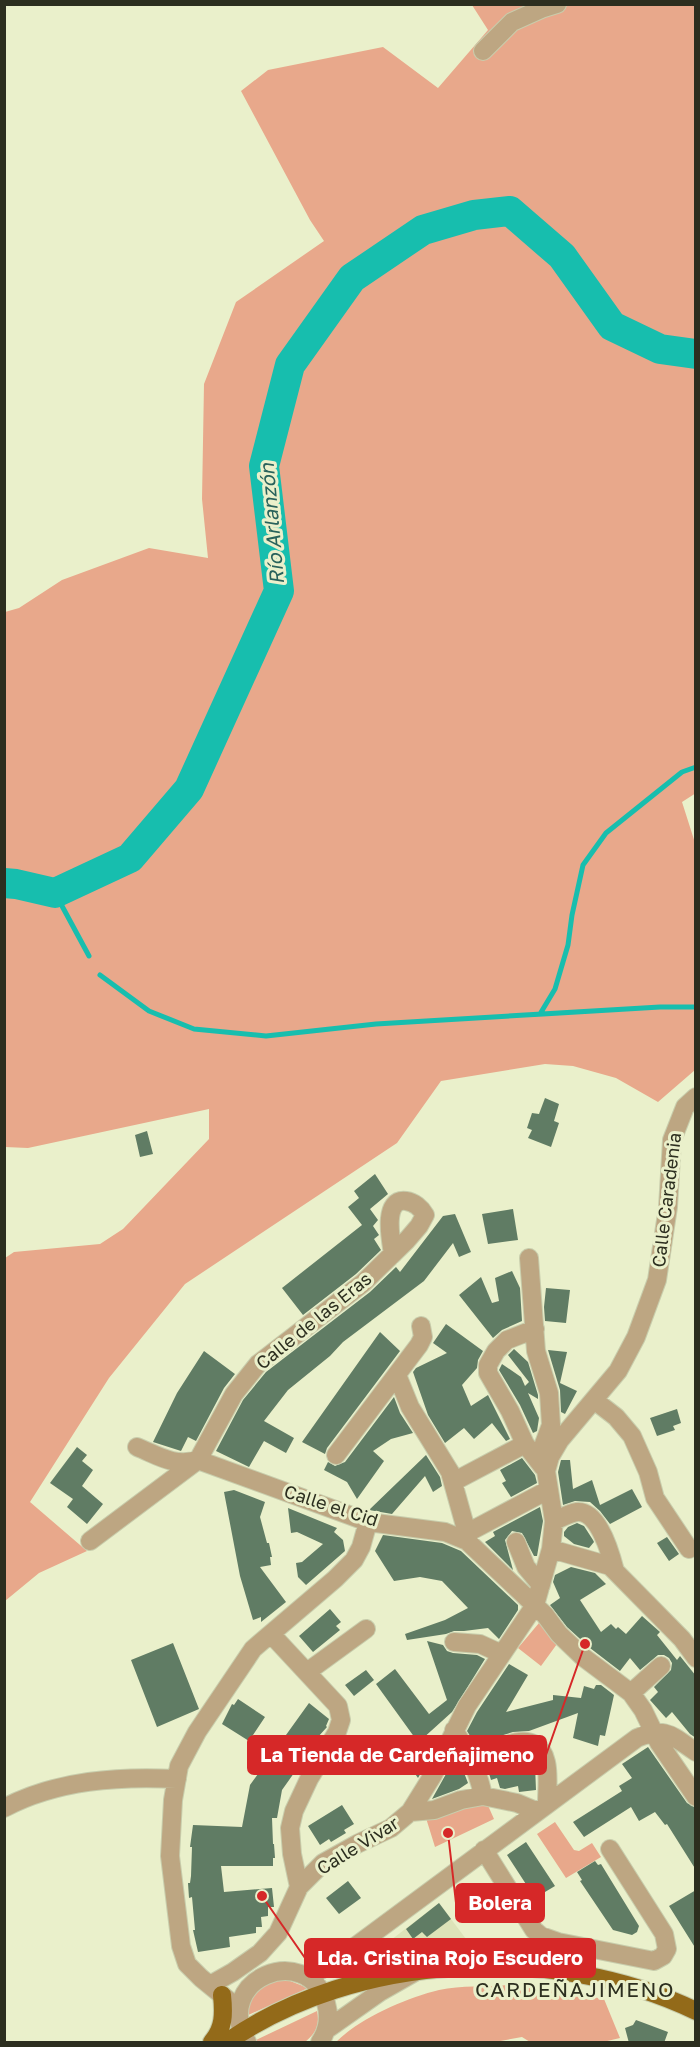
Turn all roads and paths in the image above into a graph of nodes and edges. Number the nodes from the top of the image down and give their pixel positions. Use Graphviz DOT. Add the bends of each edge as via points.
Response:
graph roads {
  1 [pos="557,4"];
  2 [pos="483,51"];
  3 [pos="696,1096"];
  4 [pos="393,1254"];
  5 [pos="529,1258"];
  6 [pos="421,1326"];
  7 [pos="535,1329"];
  8 [pos="397,1375"];
  9 [pos="594,1400"];
  10 [pos="525,1444"];
  11 [pos="137,1447"];
  12 [pos="336,1455"];
  13 [pos="198,1460"];
  14 [pos="546,1471"];
  15 [pos="453,1482"];
  16 [pos="548,1490"];
  17 [pos="554,1521"];
  18 [pos="368,1522"];
  19 [pos="467,1537"];
  20 [pos="90,1541"];
  21 [pos="516,1542"];
  22 [pos="551,1549"];
  23 [pos="689,1549"];
  24 [pos="615,1571"];
  25 [pos="541,1584"];
  26 [pos="535,1605"];
  27 [pos="366,1629"];
  28 [pos="271,1634"];
  29 [pos="454,1642"];
  30 [pos="502,1654"];
  31 [pos="696,1658"];
  32 [pos="661,1666"];
  33 [pos="307,1672"];
  34 [pos="631,1693"];
  35 [pos="454,1730"];
  36 [pos="654,1732"];
  37 [pos="696,1752"];
  38 [pos="473,1762"];
  39 [pos="177,1779"];
  40 [pos="483,1796"];
  41 [pos="696,1797"];
  42 [pos="4,1808"];
  43 [pos="542,1808"];
  44 [pos="410,1812"];
  45 [pos="610,1849"];
  46 [pos="484,1850"];
  47 [pos="300,1887"];
  48 [pos="416,1972"];
  49 [pos="308,1978"];
  50 [pos="216,1990"];
  51 [pos="323,1995"];
  52 [pos="239,2008"];
  53 [pos="696,2011"];
  54 [pos="323,2036"];
  55 [pos="238,2039"];
  56 [pos="212,2043"];
  1 -- 2 [label="street" via="512,22"];
  3 -- 9 [label="street, Calle Caradenia" via="685,1107 672,1140 668,1207 657,1280 636,1337 621,1365"];
  4 -- 13 [label="street, Calle de las Eras" via="258,1364 234,1394"];
  5 -- 7 [label="street, Calle Caradenia"];
  6 -- 8 [label="street" via="423,1337"];
  7 -- 10 [label="street" via="507,1340 488,1365 490,1379"];
  7 -- 14 [label="street, Calle Caradenia" via="537,1358 549,1393 551,1425 541,1452"];
  8 -- 12 [label="street"];
  8 -- 15 [label="street" via="410,1407"];
  9 -- 14 [label="street, Calle Caradenia" via="560,1440"];
  9 -- 23 [label="street" via="632,1436 655,1498"];
  10 -- 14 [label="street"];
  10 -- 15 [label="street"];
  11 -- 13 [label="street" via="184,1464"];
  13 -- 18 [label="street, Calle el Cid"];
  13 -- 20 [label="street, Calle de las Eras"];
  14 -- 16 [label="street, Calle Caradenia"];
  15 -- 19 [label="street"];
  16 -- 17 [label="street, Calle Caradenia"];
  16 -- 19 [label="street"];
  17 -- 22 [label="street, Calle Caradenia"];
  17 -- 24 [label="street" via="576,1512 594,1521 604,1537"];
  18 -- 19 [label="street, Calle el Cid"];
  18 -- 28 [label="street" via="354,1560"];
  19 -- 26 [label="street, Calle el Cid"];
  21 -- 25 [label="street" via="526,1567"];
  22 -- 24 [label="street" via="610,1566"];
  22 -- 25 [label="street, Calle Caradenia"];
  24 -- 31 [label="street"];
  25 -- 26 [label="street, Calle Caradenia"];
  26 -- 30 [label="street, Calle Vivar"];
  26 -- 34 [label="street, Calle el Cid" via="583,1657"];
  27 -- 33 [label="street"];
  28 -- 33 [label="street"];
  28 -- 39 [label="street" via="253,1650 197,1732 179,1766"];
  29 -- 30 [label="street" via="480,1644"];
  30 -- 35 [label="street, Calle Vivar"];
  32 -- 34 [label="street"];
  33 -- 47 [label="street" via="338,1707 341,1720 294,1811 291,1846"];
  34 -- 36 [label="street"];
  35 -- 38 [label="street"];
  35 -- 44 [label="street, Calle Vivar"];
  36 -- 37 [label="street" via="670,1736"];
  36 -- 41 [label="street"];
  36 -- 43 [label="street" via="637,1738"];
  38 -- 40 [label="street"];
  38 -- 43 [label="street" via="515,1743 532,1742 542,1750 547,1764"];
  39 -- 42 [label="street" via="138,1777 70,1785"];
  39 -- 50 [label="street" via="170,1856 181,1946 188,1964"];
  40 -- 43 [label="street"];
  40 -- 44 [label="street" via="434,1810"];
  43 -- 46 [label="street"];
  44 -- 47 [label="street, Calle Vivar" via="391,1828 323,1863"];
  45 -- 46 [label="street" via="664,1934 667,1949 654,1961 541,1936"];
  46 -- 49 [label="street"];
  47 -- 50 [label="street, Calle Vivar" via="278,1933"];
  48 -- 51 [label="main road" via="354,1984"];
  48 -- 53 [label="main road" via="521,1966 644,1990"];
  48 -- 54 [label="street" via="380,1992"];
  49 -- 51 [label="street"];
  49 -- 52 [label="street" via="294,1972 268,1974 244,1993"];
  50 -- 52 [label="street"];
  50 -- 56 [label="main road" via="224,2017"];
  51 -- 54 [label="street" via="328,2012"];
  51 -- 55 [label="main road" via="291,2007"];
  52 -- 55 [label="street"];
}
